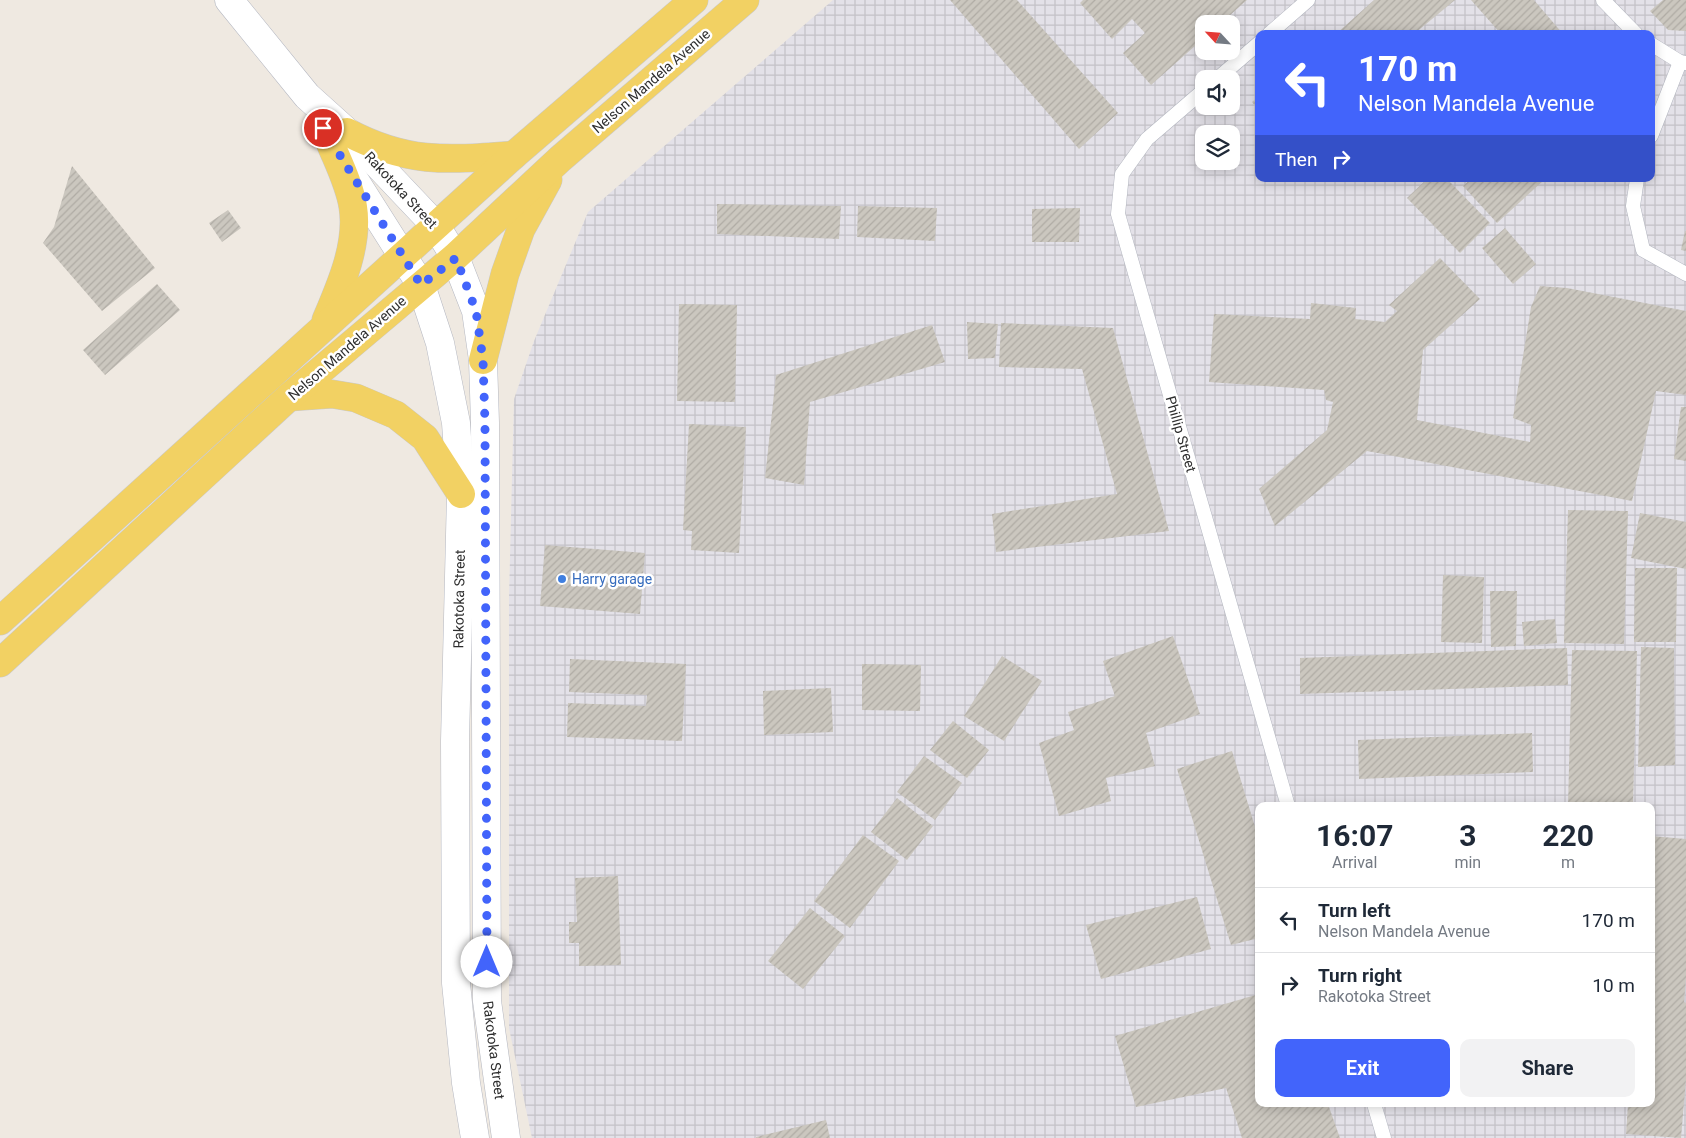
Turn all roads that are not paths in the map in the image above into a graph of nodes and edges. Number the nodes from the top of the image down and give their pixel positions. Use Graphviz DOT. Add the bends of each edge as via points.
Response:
graph roads {
  1 [pos="229,0"];
  2 [pos="694,0"];
  3 [pos="745,0"];
  4 [pos="1308,0"];
  5 [pos="1604,0"];
  6 [pos="1274,30"];
  7 [pos="1632,30"];
  8 [pos="1255,46"];
  9 [pos="1655,46"];
  10 [pos="1683,62"];
  11 [pos="1228,70"];
  12 [pos="1195,98"];
  13 [pos="1655,127"];
  14 [pos="339,138"];
  15 [pos="514,155"];
  16 [pos="560,159"];
  17 [pos="1637,182"];
  18 [pos="436,226"];
  19 [pos="403,254"];
  20 [pos="456,258"];
  21 [pos="1686,274"];
  22 [pos="421,285"];
  23 [pos="322,328"];
  24 [pos="483,360"];
  25 [pos="289,397"];
  26 [pos="461,494"];
  27 [pos="0,621"];
  28 [pos="0,663"];
  29 [pos="1287,802"];
  30 [pos="1375,1107"];
  31 [pos="476,1138"];
  32 [pos="506,1138"];
  33 [pos="1384,1138"];
  1 -- 14 [label="street, Rakotoka Street"];
  2 -- 15 [label="main road"];
  3 -- 16 [label="main road, Nelson Mandela Avenue"];
  4 -- 6 [label="lane"];
  5 -- 7 [label="lane"];
  8 -- 11 [label="lane"];
  9 -- 10 [label="lane"];
  10 -- 13 [label="lane"];
  12 -- 29 [label="lane, Phillip Street" via="1147,139 1122,174 1118,214"];
  14 -- 15 [label="main road" via="429,159"];
  14 -- 18 [label="street, Rakotoka Street"];
  14 -- 19 [label="street, Rakotoka Street"];
  14 -- 23 [label="main road" via="353,208 352,241 341,285"];
  15 -- 18 [label="main road"];
  16 -- 20 [label="main road, Nelson Mandela Avenue"];
  16 -- 24 [label="main road" via="521,229 505,274"];
  17 -- 21 [label="lane" via="1633,206 1643,250"];
  18 -- 19 [label="main road"];
  18 -- 20 [label="street, Rakotoka Street"];
  19 -- 22 [label="street, Rakotoka Street"];
  19 -- 23 [label="main road"];
  20 -- 22 [label="main road, Nelson Mandela Avenue"];
  20 -- 24 [label="street, Rakotoka Street" via="476,311"];
  22 -- 25 [label="main road, Nelson Mandela Avenue"];
  22 -- 26 [label="street, Rakotoka Street" via="440,342 456,423"];
  23 -- 27 [label="main road"];
  24 -- 32 [label="street, Rakotoka Street" via="487,1001"];
  25 -- 26 [label="main road" via="332,394 356,398 396,415 424,438"];
  25 -- 28 [label="main road, Nelson Mandela Avenue"];
  26 -- 31 [label="street, Rakotoka Street" via="455,740 456,983 466,1082"];
  30 -- 33 [label="lane"];
}
